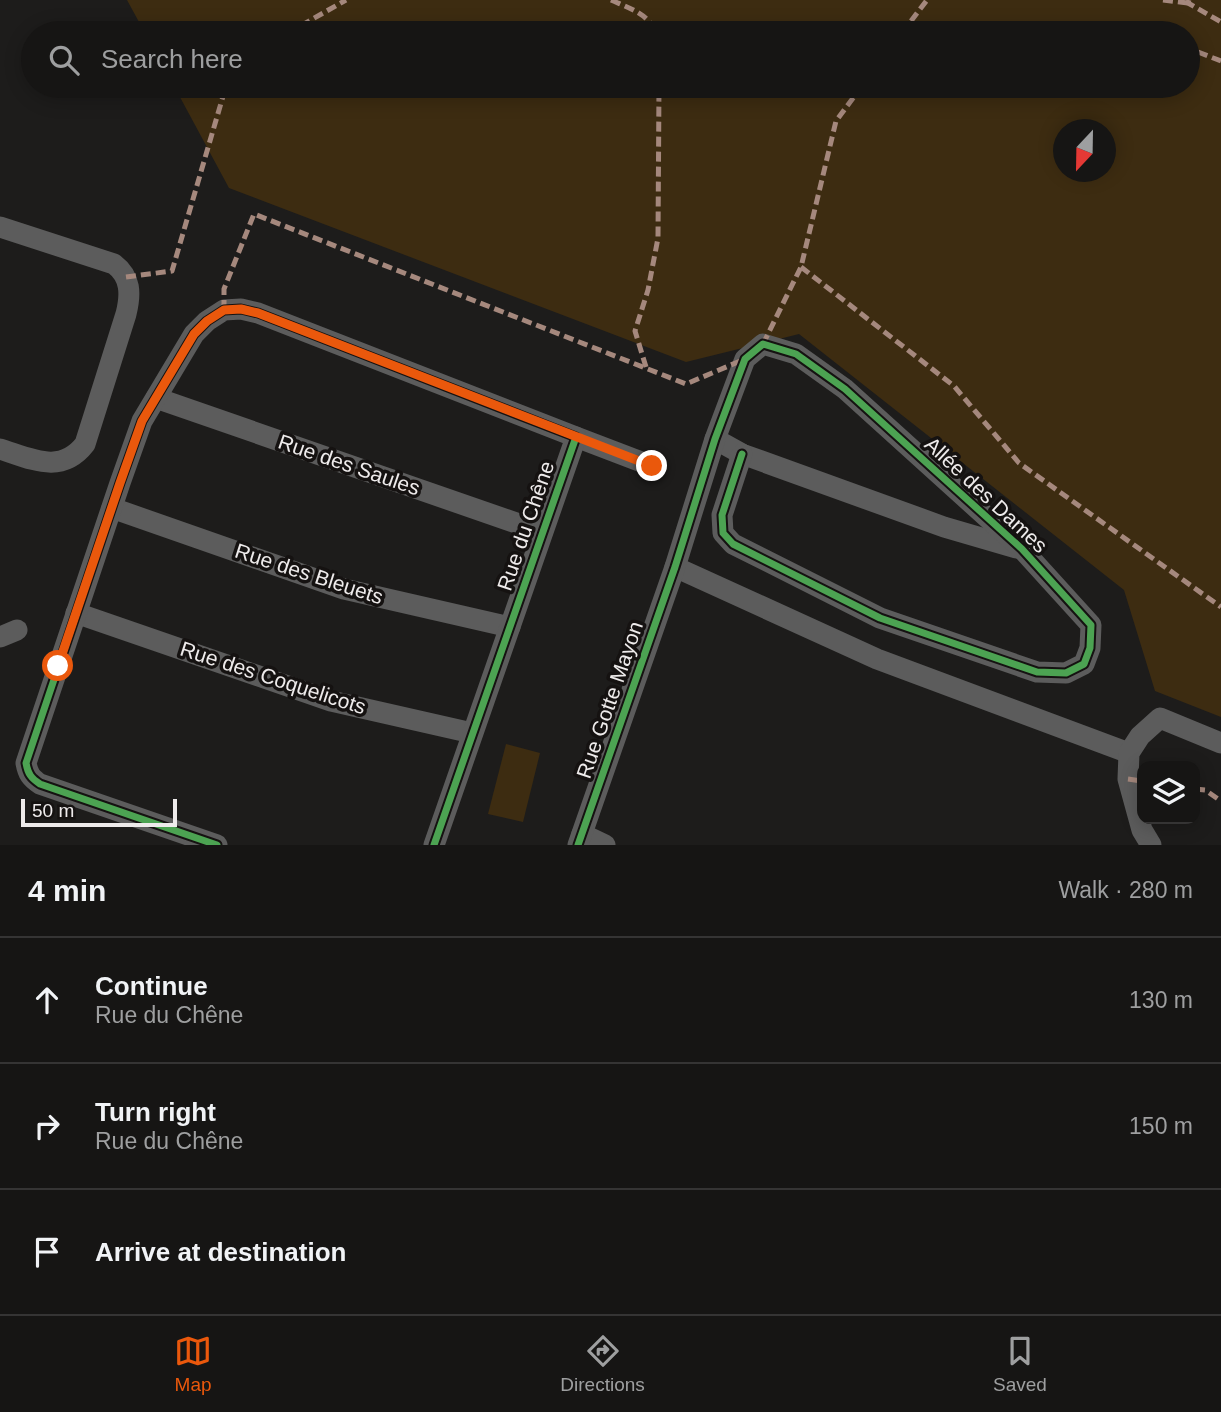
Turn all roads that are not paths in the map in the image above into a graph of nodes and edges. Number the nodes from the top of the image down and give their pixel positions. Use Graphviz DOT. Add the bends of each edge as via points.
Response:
graph roads {
  1 [pos="0,227"];
  2 [pos="156,398"];
  3 [pos="576,437"];
  4 [pos="715,439"];
  5 [pos="0,449"];
  6 [pos="742,454"];
  7 [pos="652,466"];
  8 [pos="112,508"];
  9 [pos="542,532"];
  10 [pos="1021,549"];
  11 [pos="675,567"];
  12 [pos="76,613"];
  13 [pos="510,627"];
  14 [pos="472,733"];
  15 [pos="1221,743"];
  16 [pos="1129,753"];
  17 [pos="580,839"];
  18 [pos="217,845"];
  19 [pos="434,845"];
  20 [pos="605,845"];
  21 [pos="1151,845"];
  1 -- 5 [label="street" via="114,264 126,277 129,292 85,444 78,453 53,463"];
  2 -- 3 [label="street" via="194,334 224,310 241,309"];
  2 -- 8 [label="street" via="142,421"];
  2 -- 9 [label="street, Rue des Saules"];
  3 -- 7 [label="street"];
  3 -- 9 [label="street, Rue du Chêne"];
  4 -- 6 [label="street, Allée des Dames"];
  4 -- 10 [label="street, Allée des Dames" via="745,359 763,344 796,354 845,389"];
  4 -- 11 [label="street, Allée des Dames"];
  6 -- 10 [label="street, Allée des Dames" via="944,527"];
  6 -- 10 [label="street, Allée des Dames" via="722,515 723,533 733,544 880,618 1037,672 1066,673 1084,664 1091,625"];
  8 -- 12 [label="street"];
  8 -- 13 [label="street, Rue des Bleuets" via="344,589"];
  9 -- 13 [label="street, Rue du Chêne"];
  11 -- 16 [label="street" via="877,659"];
  11 -- 17 [label="street, Rue Gotte Mayon"];
  12 -- 14 [label="street, Rue des Coquelicots" via="331,701"];
  12 -- 18 [label="street" via="26,763 32,779"];
  13 -- 14 [label="street, Rue du Chêne"];
  14 -- 19 [label="street, Rue du Chêne"];
  15 -- 16 [label="street" via="1160,718"];
  16 -- 21 [label="street" via="1128,779 1142,830"];
  17 -- 20 [label="street"];
}
